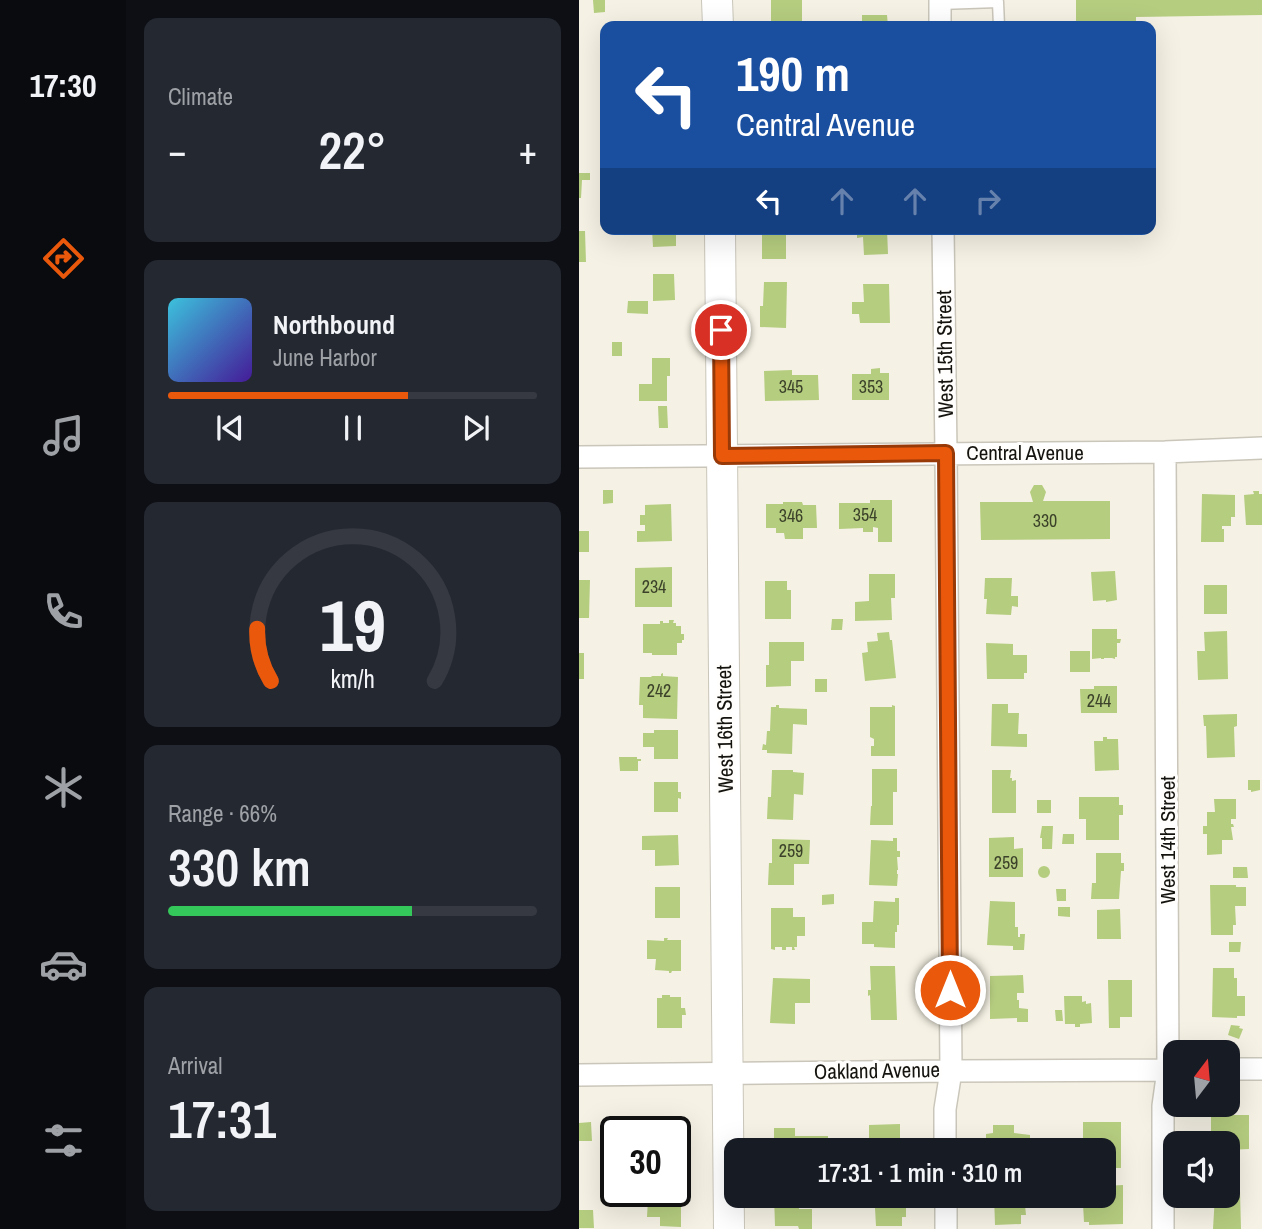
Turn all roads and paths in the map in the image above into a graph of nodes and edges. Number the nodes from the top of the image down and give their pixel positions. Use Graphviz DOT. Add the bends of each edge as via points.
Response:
graph roads {
  1 [pos="717,0"];
  2 [pos="940,2"];
  3 [pos="718,21"];
  4 [pos="940,21"];
  5 [pos="999,21"];
  6 [pos="720,235"];
  7 [pos="943,235"];
  8 [pos="1262,449"];
  9 [pos="1165,452"];
  10 [pos="946,453"];
  11 [pos="722,456"];
  12 [pos="579,457"];
  13 [pos="1172,1040"];
  14 [pos="1241,1069"];
  15 [pos="1262,1069"];
  16 [pos="951,1070"];
  17 [pos="1163,1070"];
  18 [pos="728,1073"];
  19 [pos="579,1075"];
  20 [pos="1163,1117"];
  21 [pos="945,1138"];
  22 [pos="946,1208"];
  23 [pos="729,1229"];
  24 [pos="946,1229"];
  25 [pos="1163,1229"];
  1 -- 3 [label="street"];
  2 -- 4 [label="street"];
  2 -- 5 [label="lane" via="998,2"];
  6 -- 11 [label="street, West 16th Street"];
  7 -- 10 [label="street, West 15th Street"];
  8 -- 9 [label="street, Central Avenue"];
  9 -- 10 [label="street, Central Avenue"];
  9 -- 13 [label="street, West 14th Street"];
  10 -- 11 [label="street, Central Avenue"];
  10 -- 16 [label="street, West 15th Street"];
  11 -- 12 [label="street, Central Avenue"];
  11 -- 18 [label="street, West 16th Street"];
  14 -- 15 [label="street"];
  16 -- 17 [label="street, Oakland Avenue"];
  16 -- 18 [label="street, Oakland Avenue"];
  16 -- 21 [label="street, West 15th Street"];
  18 -- 19 [label="street, Oakland Avenue"];
  18 -- 23 [label="street, West 16th Street"];
  20 -- 25 [label="street, West 14th Street"];
  22 -- 24 [label="street"];
}
